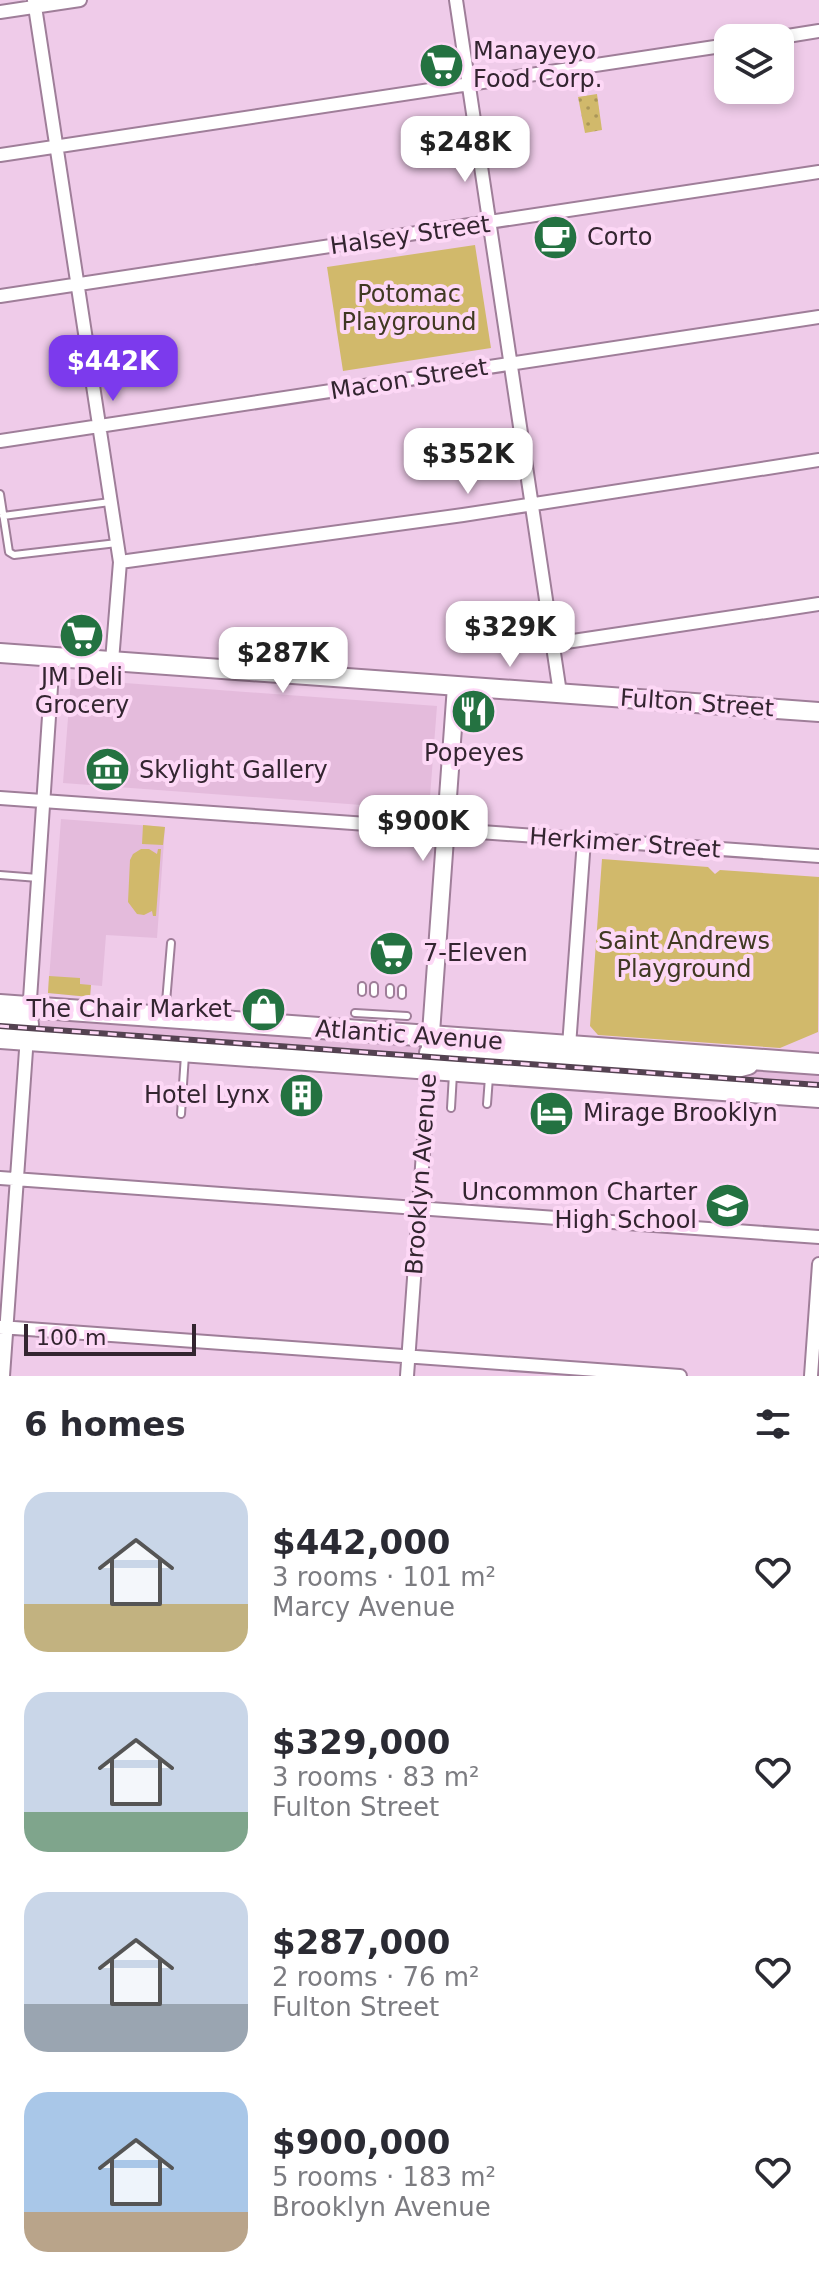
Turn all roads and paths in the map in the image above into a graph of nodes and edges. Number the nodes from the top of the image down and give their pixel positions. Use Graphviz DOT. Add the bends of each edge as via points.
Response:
graph roads {
  1 [pos="80,0"];
  2 [pos="456,0"];
  3 [pos="35,3"];
  4 [pos="0,12"];
  5 [pos="819,31"];
  6 [pos="794,35"];
  7 [pos="714,47"];
  8 [pos="468,84"];
  9 [pos="56,146"];
  10 [pos="0,155"];
  11 [pos="819,172"];
  12 [pos="489,223"];
  13 [pos="77,285"];
  14 [pos="0,296"];
  15 [pos="819,317"];
  16 [pos="510,363"];
  17 [pos="99,425"];
  18 [pos="0,441"];
  19 [pos="819,460"];
  20 [pos="0,494"];
  21 [pos="111,502"];
  22 [pos="533,503"];
  23 [pos="3,516"];
  24 [pos="117,543"];
  25 [pos="120,562"];
  26 [pos="819,604"];
  27 [pos="553,644"];
  28 [pos="0,653"];
  29 [pos="53,657"];
  30 [pos="112,661"];
  31 [pos="456,686"];
  32 [pos="560,693"];
  33 [pos="819,712"];
  34 [pos="0,798"];
  35 [pos="43,801"];
  36 [pos="446,830"];
  37 [pos="584,840"];
  38 [pos="819,856"];
  39 [pos="0,875"];
  40 [pos="38,878"];
  41 [pos="171,943"];
  42 [pos="0,1005"];
  43 [pos="359,1012"];
  44 [pos="403,1015"];
  45 [pos="165,1017"];
  46 [pos="0,1022"];
  47 [pos="28,1023"];
  48 [pos="0,1038"];
  49 [pos="569,1046"];
  50 [pos="186,1051"];
  51 [pos="430,1052"];
  52 [pos="764,1060"];
  53 [pos="819,1064"];
  54 [pos="534,1068"];
  55 [pos="454,1070"];
  56 [pos="489,1073"];
  57 [pos="819,1097"];
  58 [pos="487,1104"];
  59 [pos="451,1108"];
  60 [pos="181,1114"];
  61 [pos="0,1178"];
  62 [pos="17,1179"];
  63 [pos="419,1208"];
  64 [pos="819,1237"];
  65 [pos="819,1264"];
  66 [pos="3,1328"];
  67 [pos="409,1357"];
  68 [pos="3,1376"];
  69 [pos="407,1376"];
  70 [pos="680,1376"];
  71 [pos="811,1376"];
  1 -- 3 [label="street"];
  2 -- 8 [label="street"];
  3 -- 4 [label="street"];
  3 -- 9 [label="street"];
  5 -- 6 [label="street"];
  7 -- 8 [label="street"];
  8 -- 9 [label="street"];
  8 -- 12 [label="street"];
  9 -- 10 [label="street"];
  9 -- 13 [label="street"];
  11 -- 12 [label="street, Halsey Street"];
  12 -- 13 [label="street, Halsey Street"];
  12 -- 16 [label="street"];
  13 -- 14 [label="street, Halsey Street"];
  13 -- 17 [label="street"];
  15 -- 16 [label="street, Macon Street"];
  16 -- 17 [label="street, Macon Street"];
  16 -- 22 [label="street"];
  17 -- 18 [label="street, Macon Street"];
  17 -- 21 [label="street"];
  19 -- 22 [label="street"];
  20 -- 23 [label="lane"];
  21 -- 23 [label="lane"];
  21 -- 24 [label="street"];
  22 -- 25 [label="street"];
  22 -- 27 [label="street"];
  23 -- 24 [label="lane" via="14,555"];
  24 -- 25 [label="street"];
  25 -- 30 [label="street"];
  26 -- 27 [label="street"];
  27 -- 32 [label="street"];
  28 -- 29 [label="main road, Fulton Street"];
  29 -- 30 [label="main road, Fulton Street"];
  29 -- 35 [label="street"];
  30 -- 31 [label="main road, Fulton Street"];
  31 -- 32 [label="main road, Fulton Street"];
  31 -- 36 [label="street, Brooklyn Avenue"];
  32 -- 33 [label="main road, Fulton Street"];
  34 -- 35 [label="street, Herkimer Street"];
  35 -- 36 [label="street, Herkimer Street"];
  35 -- 40 [label="street"];
  36 -- 37 [label="street, Herkimer Street"];
  36 -- 51 [label="street, Brooklyn Avenue"];
  37 -- 38 [label="street, Herkimer Street"];
  37 -- 49 [label="street"];
  39 -- 40 [label="lane"];
  40 -- 47 [label="street"];
  41 -- 45 [label="lane"];
  42 -- 47 [label="main road, Atlantic Avenue"];
  43 -- 44 [label="lane"];
  45 -- 47 [label="main road, Atlantic Avenue"];
  45 -- 51 [label="main road, Atlantic Avenue"];
  46 -- 47 [label="main road"];
  47 -- 48 [label="main road, Atlantic Avenue"];
  47 -- 50 [label="main road, Atlantic Avenue"];
  47 -- 62 [label="street"];
  49 -- 51 [label="main road, Atlantic Avenue"];
  49 -- 52 [label="main road, Atlantic Avenue"];
  50 -- 51 [label="main road, Atlantic Avenue"];
  50 -- 60 [label="lane"];
  51 -- 54 [label="main road"];
  51 -- 55 [label="main road, Atlantic Avenue"];
  51 -- 63 [label="street, Brooklyn Avenue"];
  52 -- 53 [label="main road, Atlantic Avenue"];
  52 -- 54 [label="main road" via="714,1073"];
  54 -- 56 [label="main road, Atlantic Avenue"];
  54 -- 57 [label="main road, Atlantic Avenue"];
  55 -- 56 [label="main road, Atlantic Avenue"];
  55 -- 59 [label="lane"];
  56 -- 58 [label="lane"];
  61 -- 62 [label="street"];
  62 -- 63 [label="street"];
  62 -- 66 [label="street"];
  63 -- 64 [label="street"];
  63 -- 67 [label="street, Brooklyn Avenue"];
  65 -- 71 [label="street"];
  66 -- 67 [label="street"];
  66 -- 68 [label="street"];
  67 -- 69 [label="street, Brooklyn Avenue"];
  67 -- 70 [label="street"];
}
